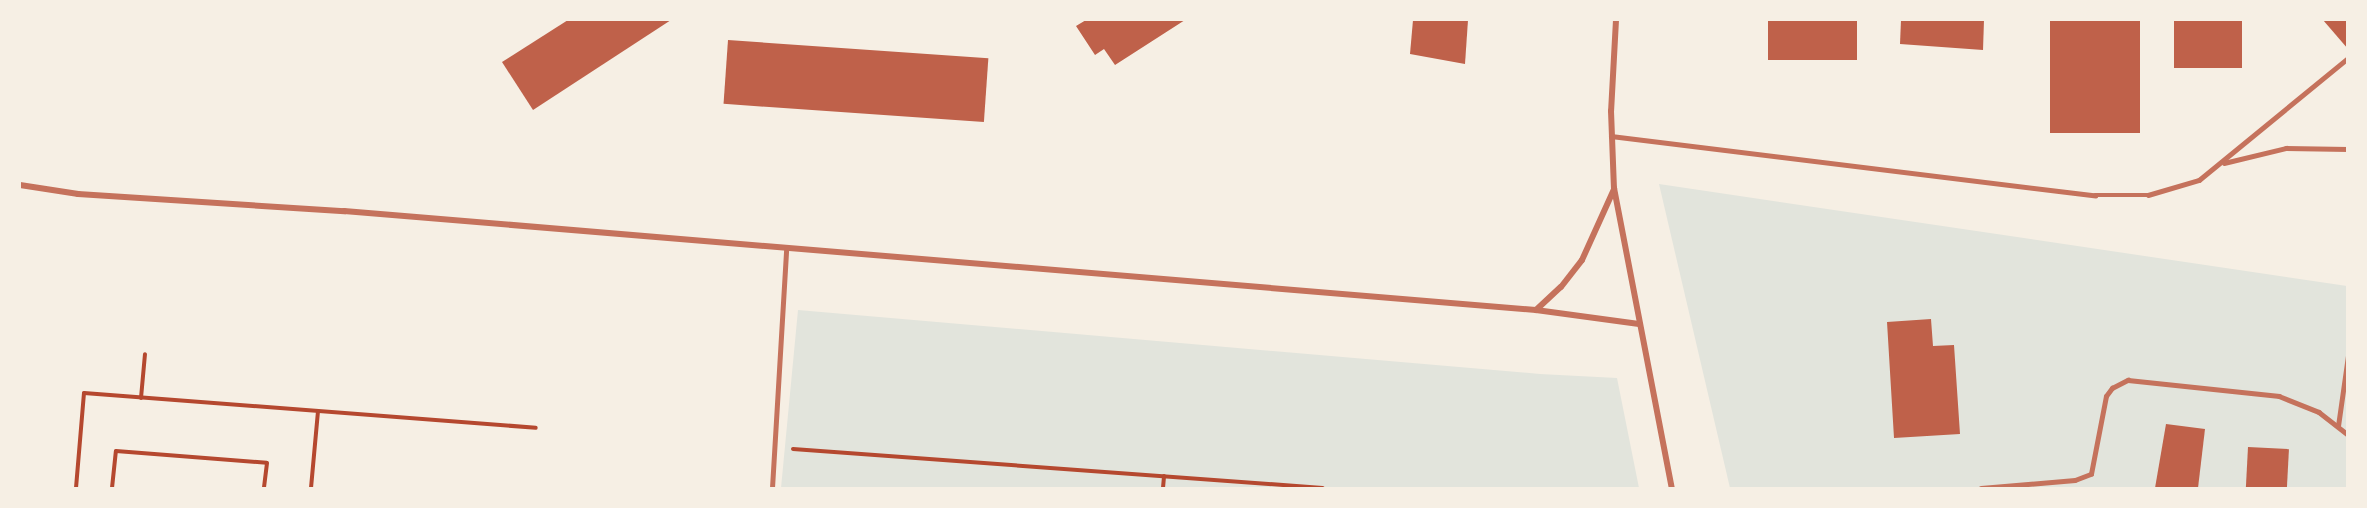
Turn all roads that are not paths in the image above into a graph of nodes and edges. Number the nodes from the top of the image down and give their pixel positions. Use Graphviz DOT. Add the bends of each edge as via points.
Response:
graph roads {
  1 [pos="1616,20"];
  2 [pos="2348,58"];
  3 [pos="1611,136"];
  4 [pos="2348,149"];
  5 [pos="2221,164"];
  6 [pos="20,185"];
  7 [pos="1614,188"];
  8 [pos="786,250"];
  9 [pos="1536,310"];
  10 [pos="1639,324"];
  11 [pos="2348,356"];
  12 [pos="2338,426"];
  13 [pos="2348,435"];
  14 [pos="772,489"];
  15 [pos="1672,489"];
  16 [pos="1981,489"];
  1 -- 3 [label="street"];
  2 -- 5 [label="lane"];
  3 -- 5 [label="lane" via="2121,197 2174,189 2199,180"];
  3 -- 7 [label="street"];
  4 -- 5 [label="lane" via="2286,148"];
  6 -- 8 [label="street" via="78,194 344,211"];
  7 -- 9 [label="street" via="1581,260 1561,287"];
  7 -- 10 [label="street"];
  8 -- 9 [label="street"];
  8 -- 14 [label="lane"];
  9 -- 10 [label="street"];
  10 -- 15 [label="street"];
  11 -- 12 [label="lane"];
  12 -- 13 [label="lane"];
  12 -- 16 [label="lane" via="2319,412 2279,396 2128,380 2106,396 2091,474 2075,480"];
}
